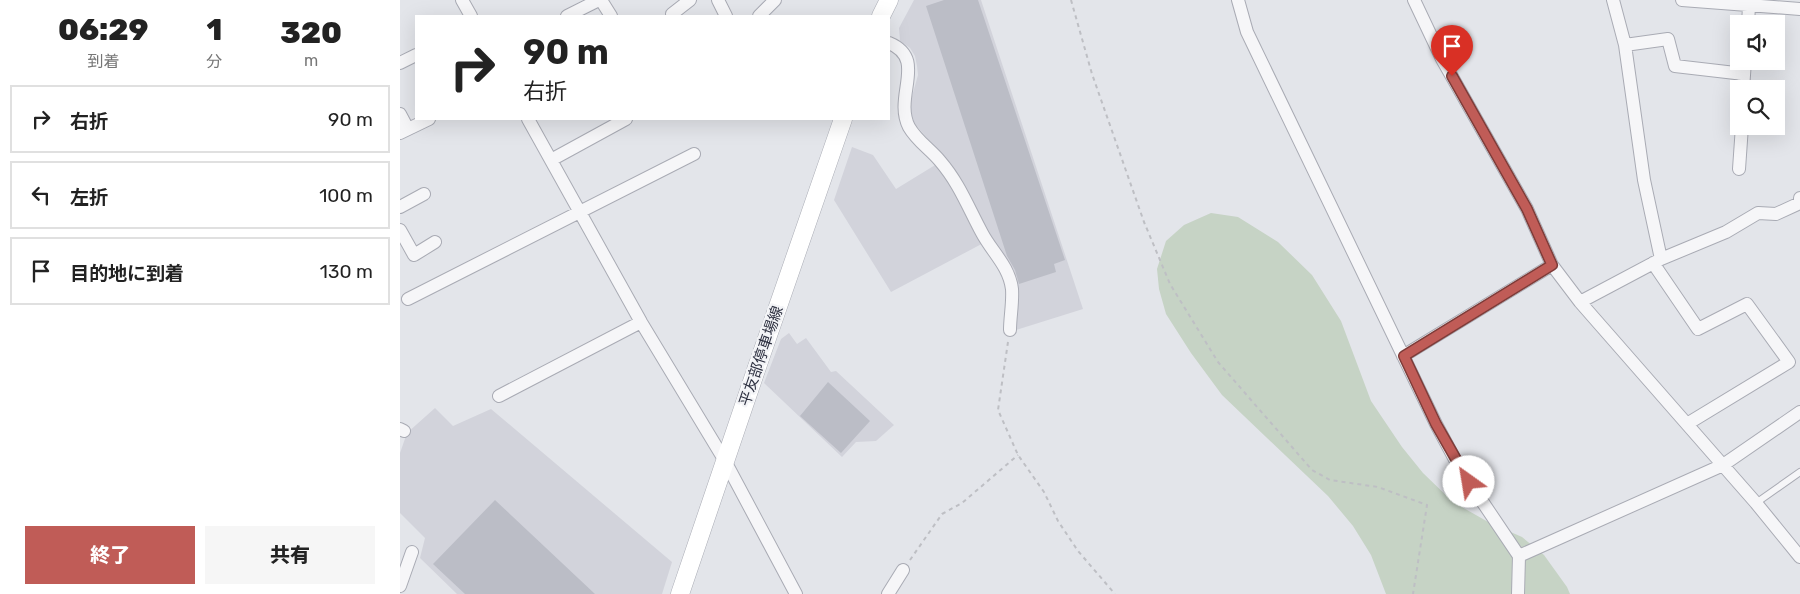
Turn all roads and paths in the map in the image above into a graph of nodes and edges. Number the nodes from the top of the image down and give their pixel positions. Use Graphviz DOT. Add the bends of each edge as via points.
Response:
graph roads {
  1 [pos="463,0"];
  2 [pos="600,0"];
  3 [pos="690,0"];
  4 [pos="718,0"];
  5 [pos="775,0"];
  6 [pos="889,0"];
  7 [pos="1071,0"];
  8 [pos="1238,0"];
  9 [pos="1414,0"];
  10 [pos="1613,0"];
  11 [pos="1682,0"];
  12 [pos="1728,2"];
  13 [pos="1749,6"];
  14 [pos="1796,6"];
  15 [pos="672,14"];
  16 [pos="470,15"];
  17 [pos="569,15"];
  18 [pos="610,15"];
  19 [pos="726,15"];
  20 [pos="760,15"];
  21 [pos="882,15"];
  22 [pos="1748,15"];
  23 [pos="890,43"];
  24 [pos="1625,45"];
  25 [pos="415,56"];
  26 [pos="400,63"];
  27 [pos="1730,67"];
  28 [pos="400,114"];
  29 [pos="427,120"];
  30 [pos="529,120"];
  31 [pos="624,120"];
  32 [pos="843,120"];
  33 [pos="404,131"];
  34 [pos="1742,135"];
  35 [pos="694,154"];
  36 [pos="550,160"];
  37 [pos="1740,169"];
  38 [pos="424,194"];
  39 [pos="1800,198"];
  40 [pos="400,207"];
  41 [pos="579,211"];
  42 [pos="400,230"];
  43 [pos="435,242"];
  44 [pos="1657,261"];
  45 [pos="1552,265"];
  46 [pos="408,299"];
  47 [pos="1580,302"];
  48 [pos="641,322"];
  49 [pos="1010,330"];
  50 [pos="1404,356"];
  51 [pos="499,396"];
  52 [pos="1800,412"];
  53 [pos="1687,424"];
  54 [pos="1018,455"];
  55 [pos="725,461"];
  56 [pos="1723,465"];
  57 [pos="1800,472"];
  58 [pos="1756,503"];
  59 [pos="412,552"];
  60 [pos="1519,556"];
  61 [pos="1800,557"];
  62 [pos="903,570"];
  63 [pos="400,586"];
  64 [pos="680,594"];
  65 [pos="796,594"];
  66 [pos="888,594"];
  67 [pos="1115,594"];
  68 [pos="1413,594"];
  69 [pos="1518,594"];
  1 -- 16 [label="street"];
  2 -- 17 [label="street"];
  2 -- 18 [label="street"];
  3 -- 15 [label="street"];
  4 -- 19 [label="street"];
  5 -- 20 [label="street"];
  6 -- 21 [label="main road"];
  7 -- 68 [label="path" via="1092,74 1144,222 1170,284 1218,362 1312,470 1330,480 1378,487 1427,505"];
  8 -- 50 [label="street" via="1247,32"];
  9 -- 45 [label="street" via="1442,59 1527,209"];
  10 -- 24 [label="street"];
  11 -- 12 [label="street"];
  12 -- 13 [label="street"];
  13 -- 14 [label="street"];
  13 -- 22 [label="street"];
  23 -- 49 [label="street" via="906,55 909,63 904,112 909,127 940,161 964,195 982,234 1008,271 1012,288"];
  24 -- 27 [label="street" via="1668,39 1675,66"];
  24 -- 44 [label="street"];
  25 -- 26 [label="street"];
  28 -- 33 [label="street"];
  29 -- 33 [label="street"];
  30 -- 36 [label="street"];
  31 -- 36 [label="street"];
  32 -- 55 [label="main road, 平友部停車場線"];
  34 -- 37 [label="street"];
  35 -- 41 [label="street"];
  36 -- 41 [label="street"];
  38 -- 40 [label="street"];
  39 -- 44 [label="street" via="1800,203 1776,214 1758,214 1726,232"];
  41 -- 46 [label="street"];
  41 -- 48 [label="street"];
  42 -- 43 [label="street" via="414,255"];
  44 -- 47 [label="street"];
  44 -- 53 [label="street" via="1698,329 1747,304 1789,362"];
  45 -- 47 [label="street"];
  45 -- 50 [label="street"];
  47 -- 53 [label="street"];
  48 -- 51 [label="street"];
  48 -- 55 [label="street"];
  49 -- 54 [label="path" via="998,410"];
  50 -- 60 [label="street" via="1460,467"];
  52 -- 56 [label="street"];
  53 -- 56 [label="street"];
  54 -- 62 [label="path" via="962,503 942,514"];
  54 -- 67 [label="path" via="1078,551"];
  55 -- 64 [label="main road, 平友部停車場線"];
  55 -- 65 [label="street"];
  56 -- 58 [label="street"];
  56 -- 60 [label="street"];
  57 -- 58 [label="lane"];
  58 -- 61 [label="street"];
  59 -- 63 [label="street"];
  60 -- 69 [label="street"];
  62 -- 66 [label="street"];
}
